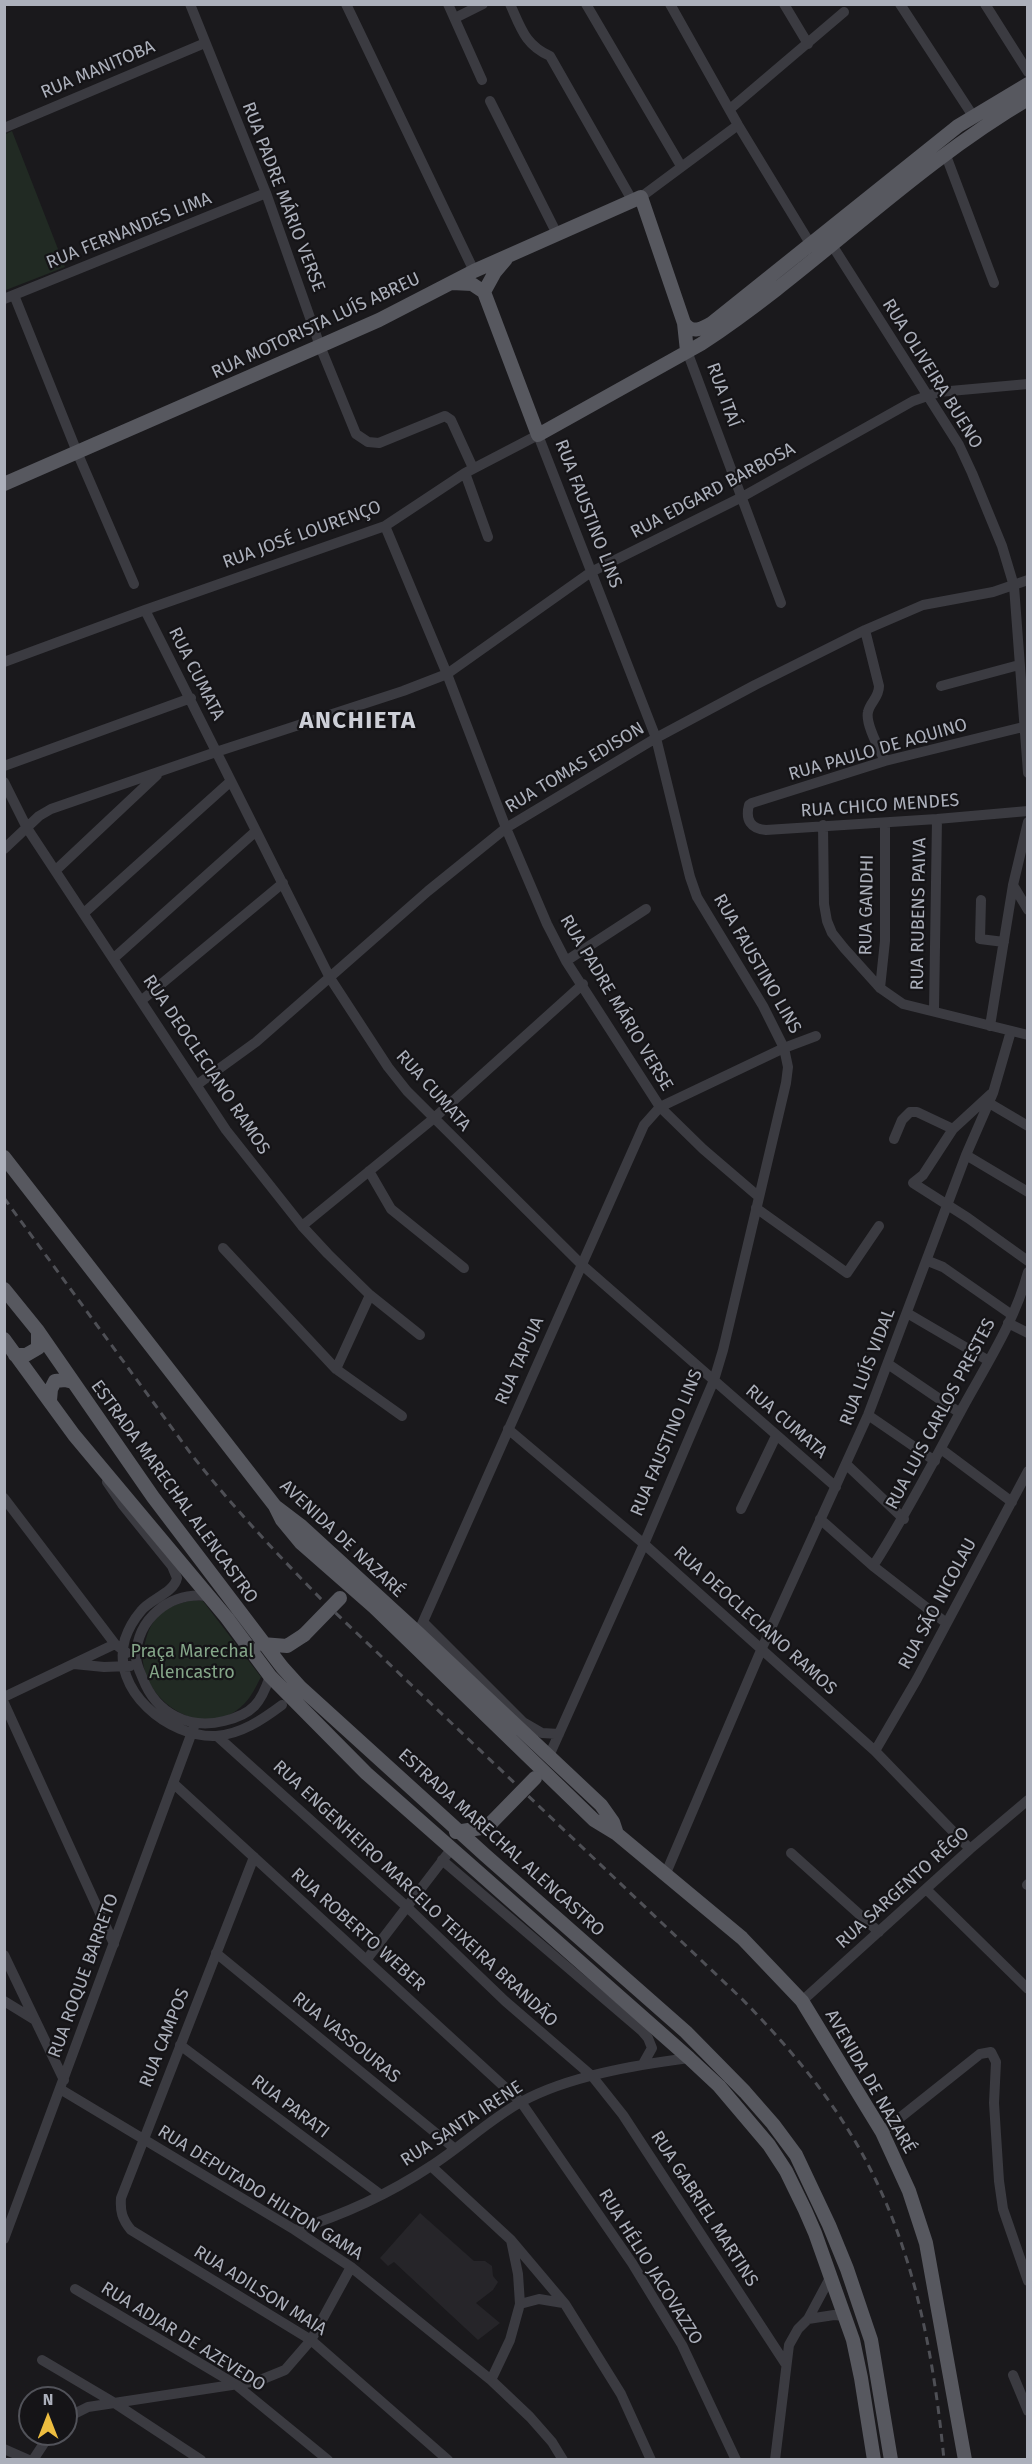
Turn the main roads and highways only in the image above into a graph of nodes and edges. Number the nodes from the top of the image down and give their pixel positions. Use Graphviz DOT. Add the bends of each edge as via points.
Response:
graph roads {
  1 [pos="1028,84"];
  2 [pos="1028,99"];
  3 [pos="637,198"];
  4 [pos="506,258"];
  5 [pos="452,283"];
  6 [pos="484,292"];
  7 [pos="684,323"];
  8 [pos="687,351"];
  9 [pos="538,435"];
  10 [pos="4,484"];
  11 [pos="4,1156"];
  12 [pos="4,1289"];
  13 [pos="38,1331"];
  14 [pos="4,1339"];
  15 [pos="15,1355"];
  16 [pos="73,1382"];
  17 [pos="50,1400"];
  18 [pos="275,1506"];
  19 [pos="334,1572"];
  20 [pos="361,1595"];
  21 [pos="341,1597"];
  22 [pos="382,1601"];
  23 [pos="262,1644"];
  24 [pos="542,1758"];
  25 [pos="536,1777"];
  26 [pos="559,1784"];
  27 [pos="420,1821"];
  28 [pos="490,1825"];
  29 [pos="462,1832"];
  30 [pos="617,1834"];
  31 [pos="485,1855"];
  32 [pos="848,2274"];
  33 [pos="832,2280"];
  34 [pos="874,2460"];
  35 [pos="891,2460"];
  36 [pos="965,2460"];
  1 -- 7 [label="main road" via="973,116 895,174 707,326 695,330"];
  2 -- 8 [label="main road, RUA JOSÉ LOURENÇO" via="945,153 741,317"];
  3 -- 4 [label="main road, RUA MOTORISTA LUÍS ABREU"];
  3 -- 7 [label="main road, RUA ITAÍ"];
  4 -- 5 [label="main road, RUA MOTORISTA LUÍS ABREU"];
  4 -- 6 [label="main road"];
  5 -- 6 [label="main road" via="472,284"];
  5 -- 10 [label="main road, RUA MOTORISTA LUÍS ABREU" via="320,346"];
  6 -- 9 [label="main road, RUA FAUSTINO LINS"];
  7 -- 8 [label="main road, RUA ITAÍ"];
  8 -- 9 [label="main road, RUA JOSÉ LOURENÇO"];
  11 -- 18 [label="main road, AVENIDA DE NAZARÉ"];
  12 -- 13 [label="main road, ESTRADA MARECHAL ALENCASTRO"];
  13 -- 15 [label="main road" via="38,1348 26,1355"];
  13 -- 16 [label="main road, ESTRADA MARECHAL ALENCASTRO"];
  14 -- 15 [label="main road, ESTRADA MARECHAL ALENCASTRO"];
  15 -- 17 [label="main road, ESTRADA MARECHAL ALENCASTRO"];
  16 -- 17 [label="main road" via="55,1382"];
  16 -- 23 [label="main road, ESTRADA MARECHAL ALENCASTRO"];
  17 -- 27 [label="main road, ESTRADA MARECHAL ALENCASTRO" via="270,1676 366,1773"];
  18 -- 19 [label="main road, AVENIDA DE NAZARÉ" via="302,1543"];
  18 -- 22 [label="main road, AVENIDA DE NAZARÉ"];
  19 -- 20 [label="main road, AVENIDA DE NAZARÉ"];
  19 -- 21 [label="main road"];
  20 -- 21 [label="main road"];
  20 -- 22 [label="main road"];
  20 -- 24 [label="main road, AVENIDA DE NAZARÉ"];
  21 -- 23 [label="main road, bridge" via="304,1635 287,1646"];
  22 -- 24 [label="main road, AVENIDA DE NAZARÉ" via="420,1627 525,1733"];
  23 -- 29 [label="main road, ESTRADA MARECHAL ALENCASTRO" via="300,1687"];
  24 -- 25 [label="main road"];
  24 -- 26 [label="main road, AVENIDA DE NAZARÉ"];
  24 -- 30 [label="main road, AVENIDA DE NAZARÉ" via="609,1813"];
  25 -- 26 [label="main road"];
  25 -- 28 [label="main road, bridge"];
  26 -- 30 [label="main road, AVENIDA DE NAZARÉ" via="594,1820"];
  27 -- 29 [label="main road" via="442,1831"];
  27 -- 33 [label="main road, ESTRADA MARECHAL ALENCASTRO" via="725,2093 770,2145 786,2171"];
  28 -- 29 [label="main road"];
  28 -- 31 [label="main road"];
  29 -- 31 [label="main road, ESTRADA MARECHAL ALENCASTRO"];
  30 -- 36 [label="main road, AVENIDA DE NAZARÉ" via="742,1938 802,2001 882,2132 909,2190 926,2242"];
  31 -- 32 [label="main road, ESTRADA MARECHAL ALENCASTRO" via="686,2032 745,2092 796,2155"];
  32 -- 33 [label="main road" via="848,2283 843,2288"];
  32 -- 35 [label="main road, ESTRADA MARECHAL ALENCASTRO" via="872,2340"];
  33 -- 34 [label="main road, ESTRADA MARECHAL ALENCASTRO" via="861,2378"];
}
